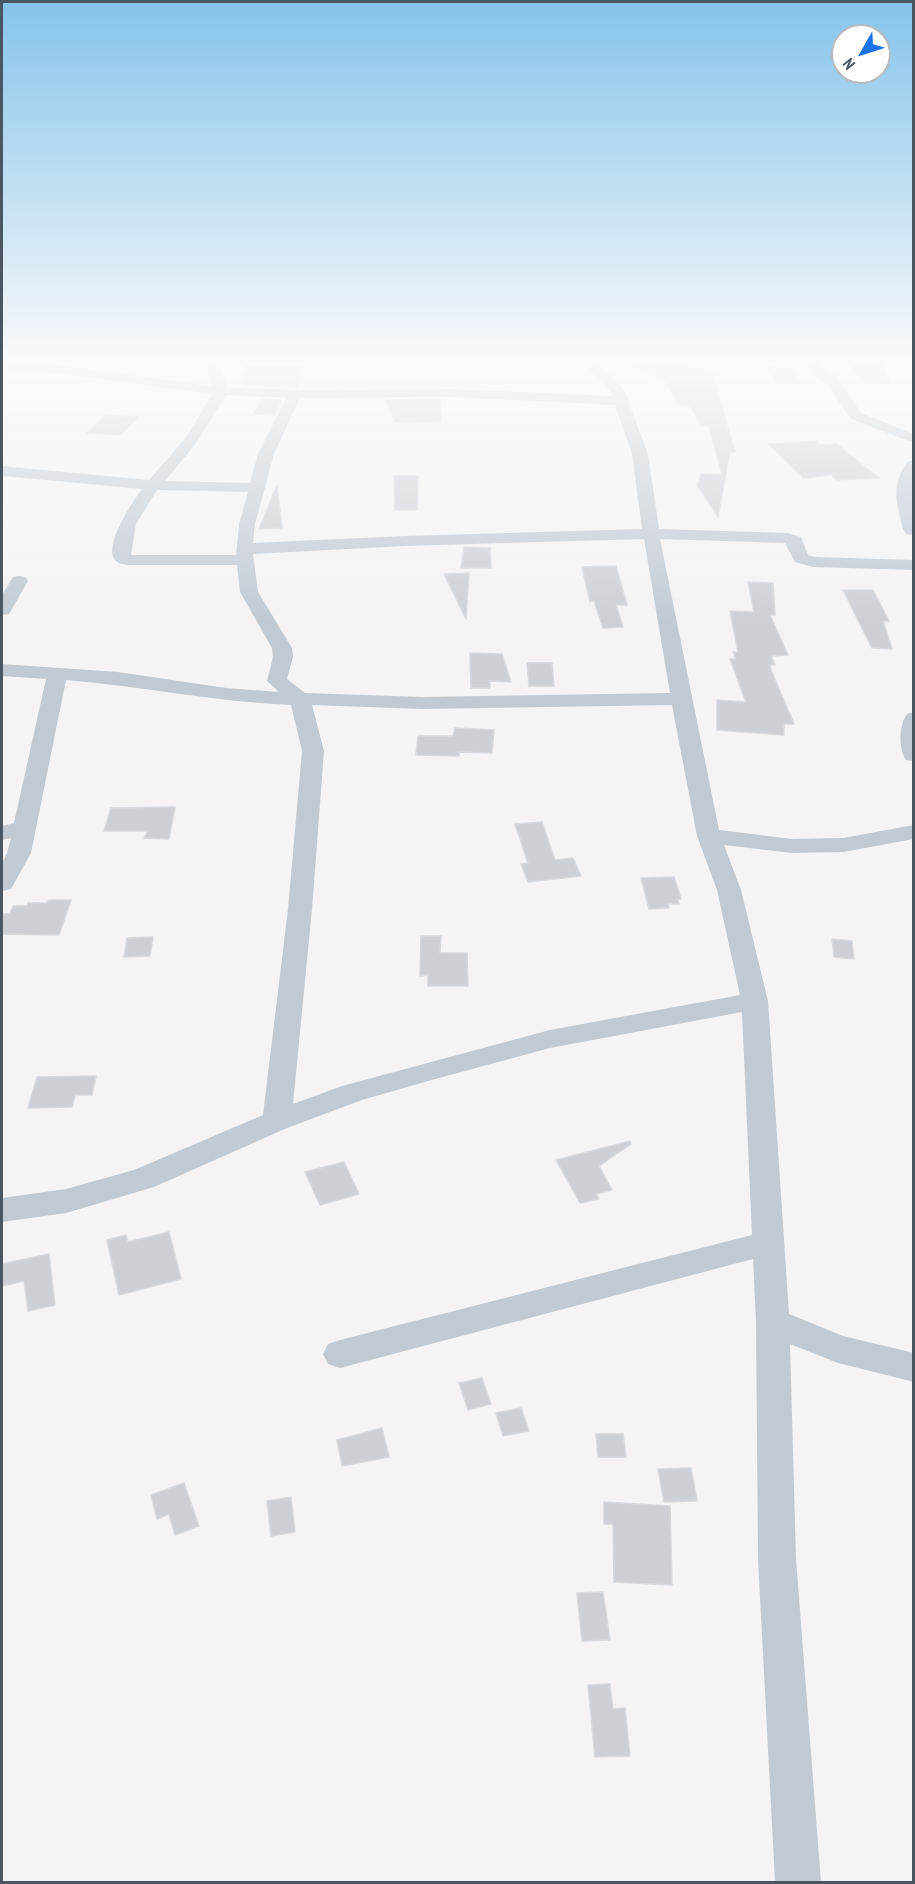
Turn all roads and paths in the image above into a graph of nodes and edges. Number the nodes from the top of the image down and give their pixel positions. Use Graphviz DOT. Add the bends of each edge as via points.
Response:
graph roads {
  1 [pos="185,446"];
  2 [pos="271,446"];
  3 [pos="637,446"];
  4 [pos="914,466"];
  5 [pos="2,471"];
  6 [pos="152,485"];
  7 [pos="258,488"];
  8 [pos="914,529"];
  9 [pos="651,534"];
  10 [pos="244,555"];
  11 [pos="914,565"];
  12 [pos="19,580"];
  13 [pos="2,610"];
  14 [pos="279,668"];
  15 [pos="2,670"];
  16 [pos="57,674"];
  17 [pos="226,694"];
  18 [pos="300,699"];
  19 [pos="681,699"];
  20 [pos="914,718"];
  21 [pos="914,755"];
  22 [pos="25,827"];
  23 [pos="914,832"];
  24 [pos="2,833"];
  25 [pos="709,836"];
  26 [pos="2,884"];
  27 [pos="755,1001"];
  28 [pos="277,1121"];
  29 [pos="2,1210"];
  30 [pos="768,1243"];
  31 [pos="773,1322"];
  32 [pos="340,1354"];
  33 [pos="914,1368"];
  34 [pos="798,1882"];
  1 -- 6 [label="street"];
  2 -- 7 [label="street"];
  3 -- 9 [label="street"];
  4 -- 8 [label="street" via="905,490"];
  5 -- 6 [label="street"];
  6 -- 7 [label="street"];
  6 -- 10 [label="street" via="140,500 125,536 122,558"];
  7 -- 10 [label="street" via="247,524"];
  9 -- 10 [label="street" via="405,541"];
  9 -- 11 [label="street" via="788,538 795,541 801,558 813,562"];
  9 -- 19 [label="street"];
  10 -- 14 [label="street" via="249,592 282,648"];
  12 -- 13 [label="street"];
  14 -- 17 [label="street"];
  14 -- 18 [label="street" via="277,681"];
  15 -- 16 [label="street"];
  16 -- 17 [label="street" via="118,678"];
  16 -- 22 [label="street"];
  17 -- 18 [label="street"];
  18 -- 19 [label="street"];
  18 -- 28 [label="street" via="313,751"];
  19 -- 25 [label="street"];
  20 -- 21 [label="street"];
  22 -- 24 [label="street"];
  22 -- 26 [label="street" via="19,853"];
  23 -- 25 [label="street" via="843,845 813,846"];
  25 -- 27 [label="street" via="729,890"];
  27 -- 28 [label="street" via="550,1039 351,1093"];
  27 -- 30 [label="street"];
  28 -- 29 [label="street" via="143,1179 66,1201"];
  30 -- 31 [label="street"];
  30 -- 32 [label="street"];
  31 -- 33 [label="street" via="838,1349"];
  31 -- 34 [label="street" via="777,1559"];
}
